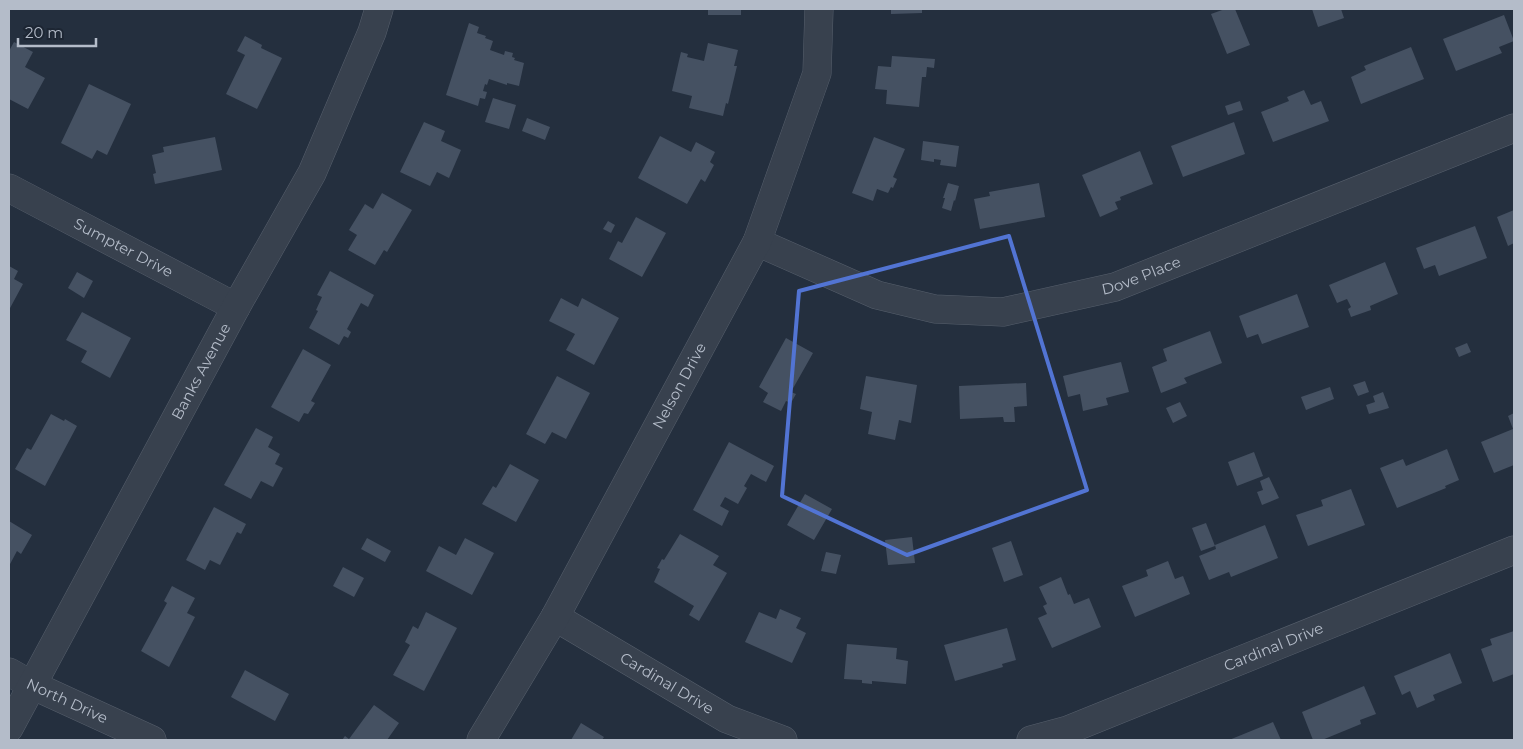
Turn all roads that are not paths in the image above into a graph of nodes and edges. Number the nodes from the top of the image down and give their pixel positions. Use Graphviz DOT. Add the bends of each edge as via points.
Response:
graph roads {
  1 [pos="379,9"];
  2 [pos="819,9"];
  3 [pos="1514,128"];
  4 [pos="9,188"];
  5 [pos="757,242"];
  6 [pos="236,308"];
  7 [pos="1514,550"];
  8 [pos="556,617"];
  9 [pos="20,679"];
  10 [pos="9,728"];
  11 [pos="152,740"];
  12 [pos="481,740"];
  13 [pos="783,740"];
  14 [pos="1031,740"];
  1 -- 6 [label="street, Banks Avenue" via="312,172"];
  2 -- 5 [label="street, Nelson Drive" via="817,73"];
  3 -- 5 [label="street, Dove Place" via="1115,287 1003,312 935,309 877,294"];
  4 -- 6 [label="street, Sumpter Drive"];
  5 -- 8 [label="street, Nelson Drive"];
  6 -- 9 [label="street, Banks Avenue"];
  7 -- 14 [label="street, Cardinal Drive" via="1068,730"];
  8 -- 12 [label="street, Nelson Drive"];
  8 -- 13 [label="street, Cardinal Drive" via="727,719"];
  9 -- 10 [label="street, Banks Avenue"];
  9 -- 11 [label="street, North Drive"];
}
